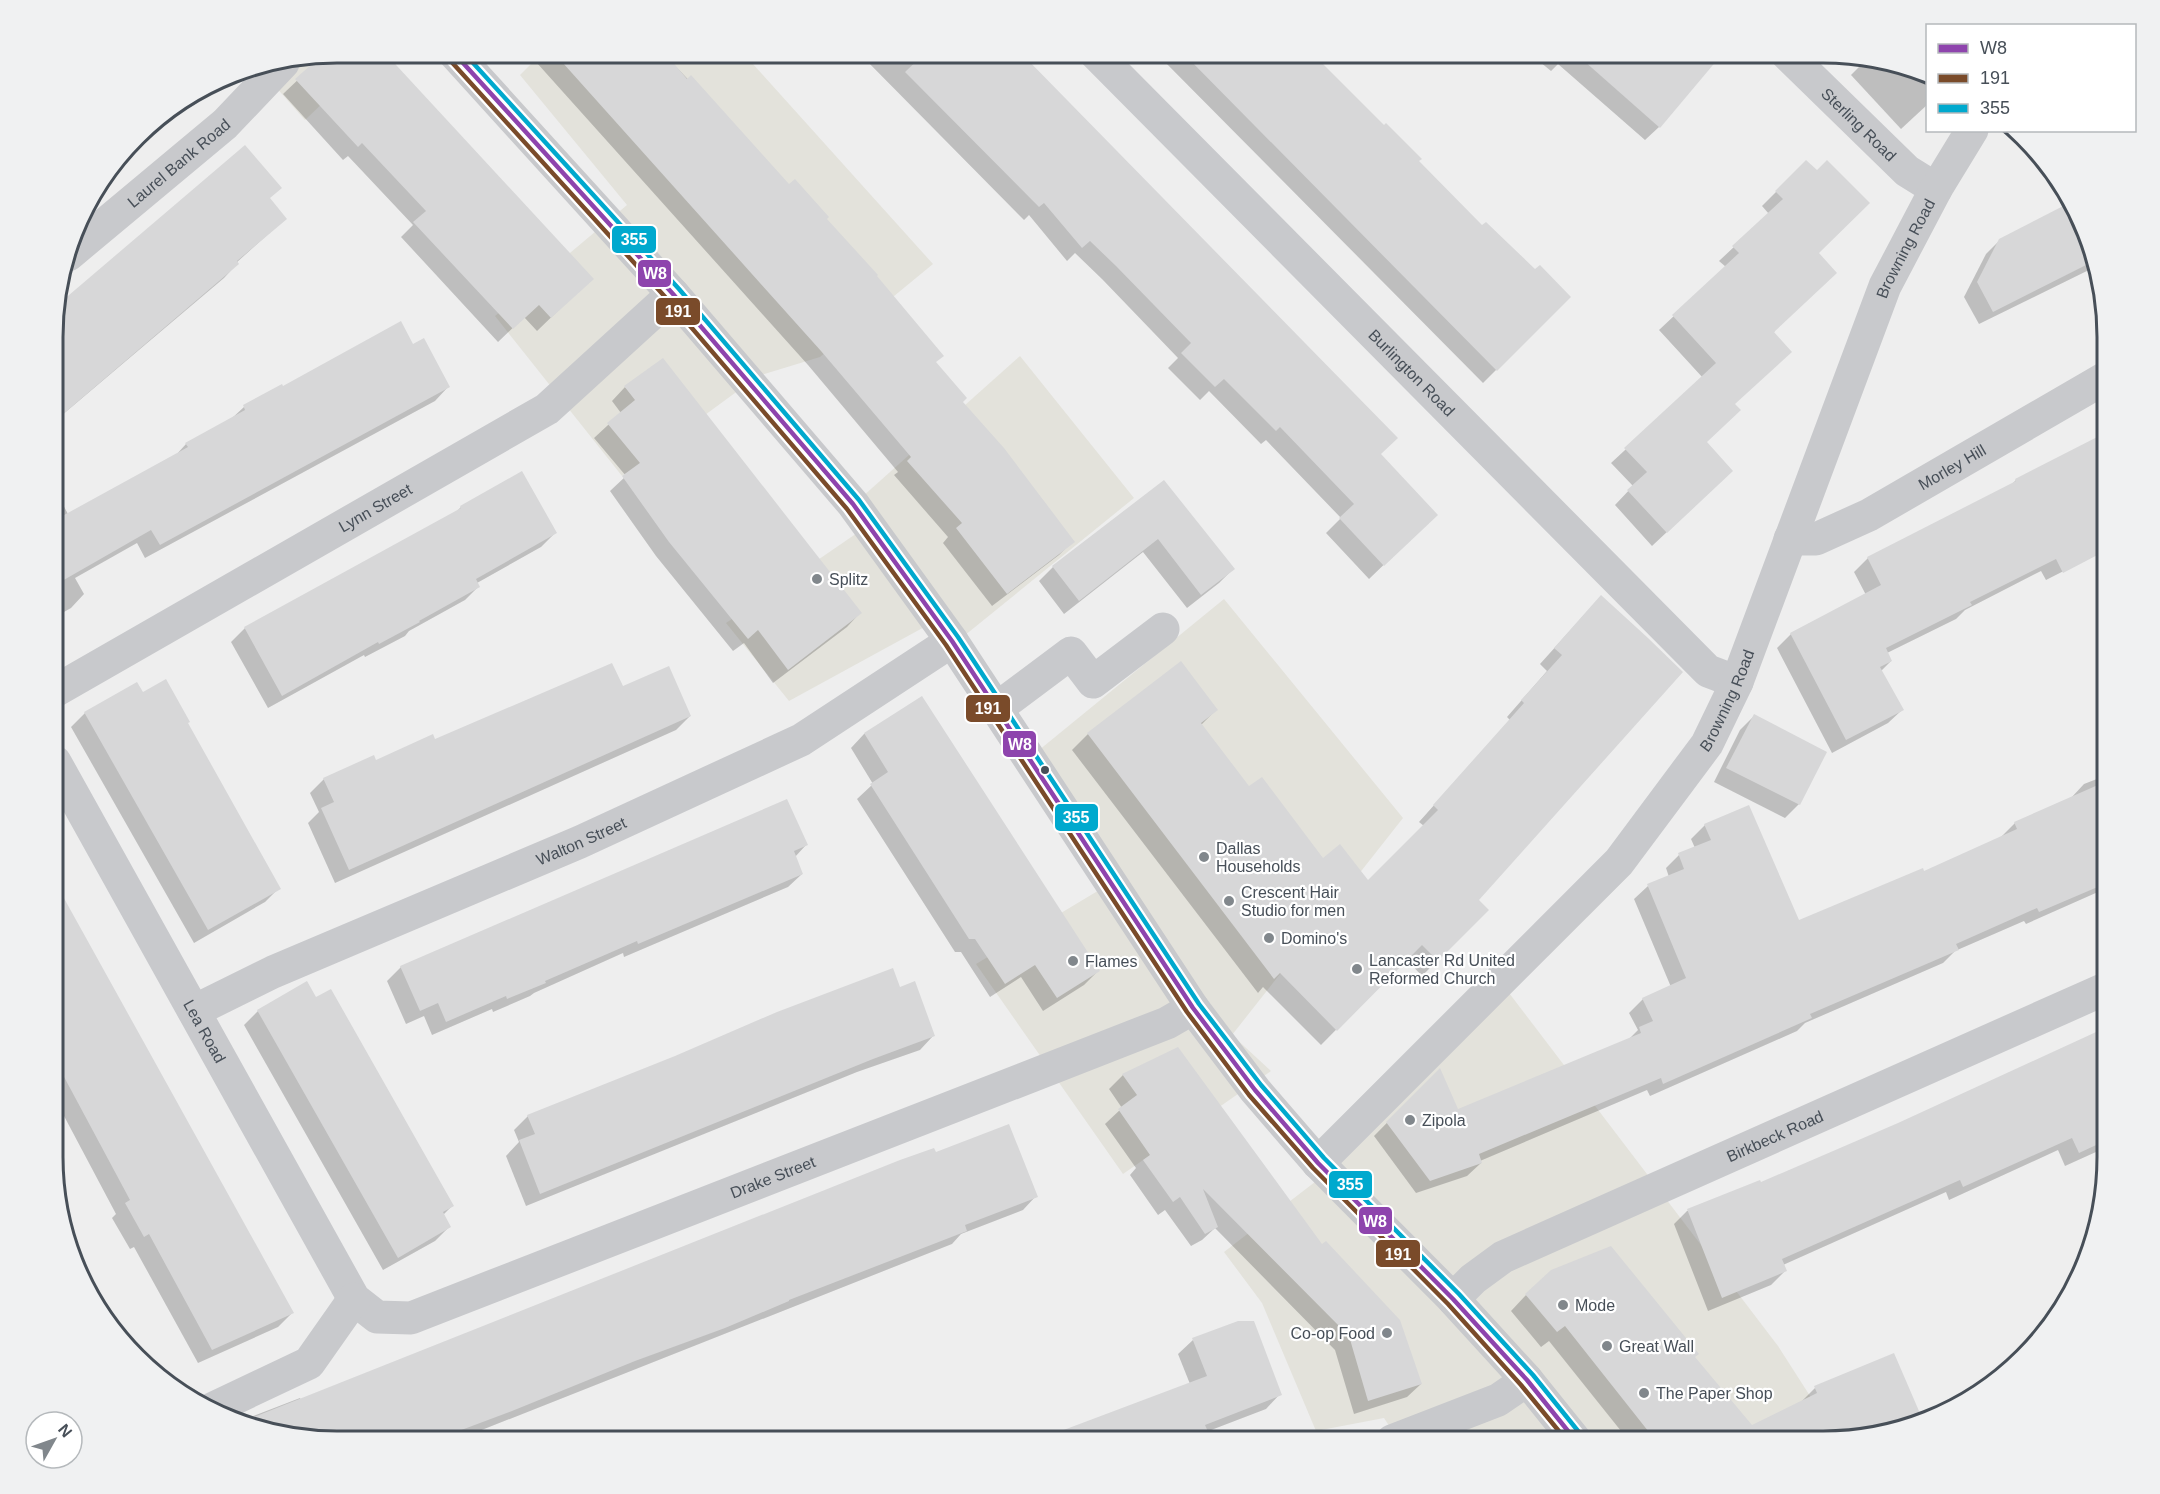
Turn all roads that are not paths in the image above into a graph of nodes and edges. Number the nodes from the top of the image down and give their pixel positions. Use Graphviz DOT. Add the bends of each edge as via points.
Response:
graph roads {
  1 [pos="464,63"];
  2 [pos="1105,63"];
  3 [pos="1796,63"];
  4 [pos="277,69"];
  5 [pos="1971,132"];
  6 [pos="1936,189"];
  7 [pos="79,246"];
  8 [pos="673,294"];
  9 [pos="2097,383"];
  10 [pos="1790,539"];
  11 [pos="1163,629"];
  12 [pos="952,641"];
  13 [pos="1737,682"];
  14 [pos="63,686"];
  15 [pos="996,709"];
  16 [pos="63,776"];
  17 [pos="2097,992"];
  18 [pos="1193,1008"];
  19 [pos="194,1011"];
  20 [pos="1318,1163"];
  21 [pos="354,1299"];
  22 [pos="1453,1299"];
  23 [pos="1527,1380"];
  24 [pos="221,1405"];
  25 [pos="1418,1431"];
  26 [pos="1568,1431"];
  1 -- 8 [label="street"];
  2 -- 13 [label="street, Burlington Road" via="1707,671"];
  3 -- 6 [label="street, Sterling Road" via="1907,171"];
  4 -- 7 [label="street, Laurel Bank Road" via="225,124"];
  5 -- 6 [label="street, Browning Road"];
  6 -- 10 [label="street, Browning Road" via="1885,286"];
  8 -- 12 [label="street" via="853,504"];
  8 -- 14 [label="street, Lynn Street" via="547,410"];
  9 -- 10 [label="street, Morley Hill" via="1869,515 1816,539"];
  10 -- 13 [label="street, Browning Road"];
  11 -- 15 [label="street" via="1093,682 1071,653"];
  12 -- 15 [label="street"];
  12 -- 19 [label="street, Walton Street" via="801,740 580,842 273,972"];
  13 -- 20 [label="street, Browning Road" via="1707,744 1619,862"];
  15 -- 18 [label="street"];
  16 -- 19 [label="street, Lea Road"];
  17 -- 22 [label="street, Birkbeck Road" via="1503,1257"];
  18 -- 20 [label="street" via="1255,1090"];
  18 -- 21 [label="street, Drake Street" via="1167,1023 411,1318 377,1317"];
  19 -- 21 [label="street, Lea Road"];
  20 -- 22 [label="street"];
  21 -- 24 [label="street" via="309,1363"];
  22 -- 23 [label="street"];
  23 -- 25 [label="street" via="1498,1400"];
  23 -- 26 [label="street"];
}
